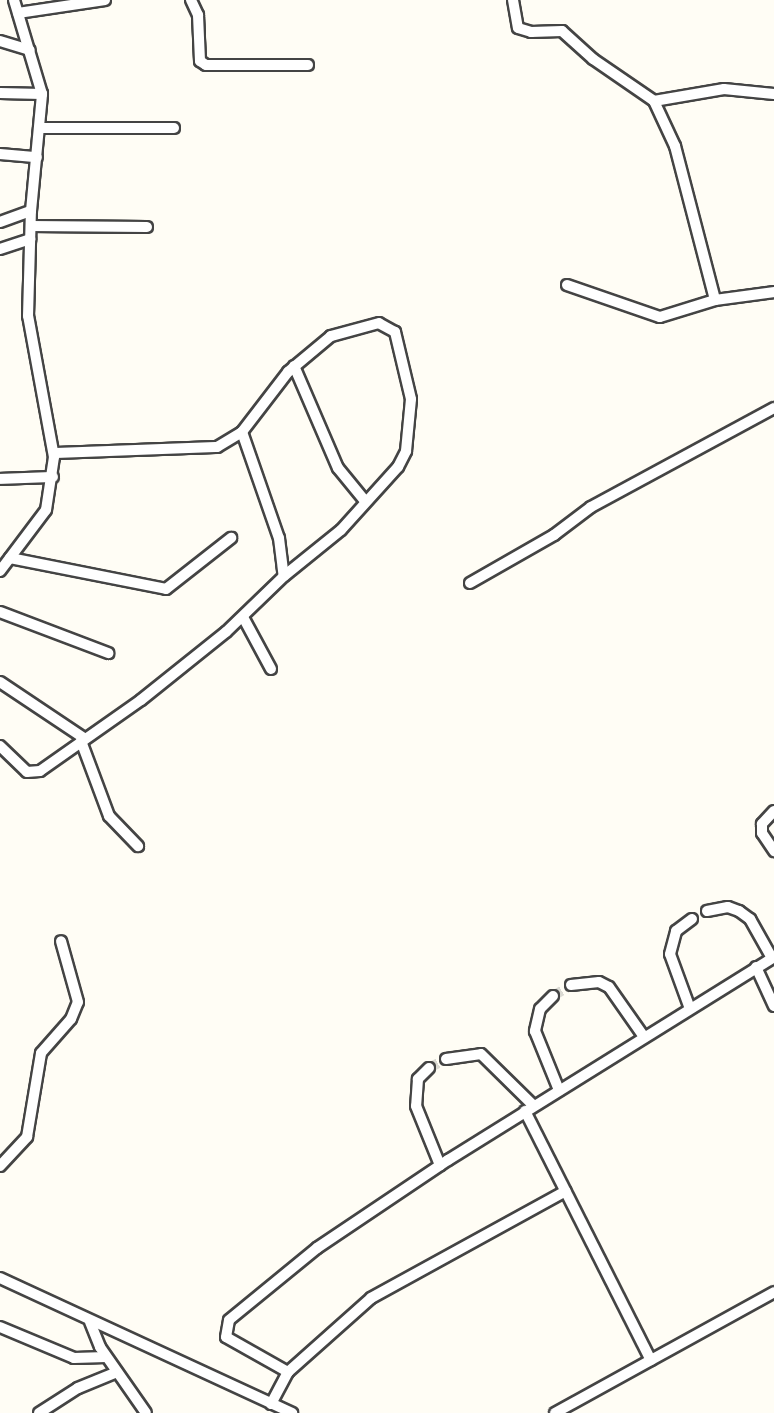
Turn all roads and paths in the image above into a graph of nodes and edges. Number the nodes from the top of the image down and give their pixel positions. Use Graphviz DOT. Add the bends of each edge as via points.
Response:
graph roads {
  1 [pos="13,0"];
  2 [pos="105,0"];
  3 [pos="191,0"];
  4 [pos="513,0"];
  5 [pos="18,13"];
  6 [pos="0,41"];
  7 [pos="30,50"];
  8 [pos="308,65"];
  9 [pos="0,93"];
  10 [pos="42,94"];
  11 [pos="774,94"];
  12 [pos="654,101"];
  13 [pos="40,128"];
  14 [pos="174,128"];
  15 [pos="0,154"];
  16 [pos="37,157"];
  17 [pos="31,211"];
  18 [pos="0,222"];
  19 [pos="31,226"];
  20 [pos="147,227"];
  21 [pos="30,239"];
  22 [pos="0,249"];
  23 [pos="567,285"];
  24 [pos="774,292"];
  25 [pos="715,300"];
  26 [pos="294,366"];
  27 [pos="774,408"];
  28 [pos="242,432"];
  29 [pos="54,453"];
  30 [pos="53,477"];
  31 [pos="0,478"];
  32 [pos="365,501"];
  33 [pos="231,538"];
  34 [pos="10,558"];
  35 [pos="0,571"];
  36 [pos="284,576"];
  37 [pos="470,583"];
  38 [pos="0,612"];
  39 [pos="243,617"];
  40 [pos="108,653"];
  41 [pos="271,670"];
  42 [pos="0,682"];
  43 [pos="83,740"];
  44 [pos="2,750"];
  45 [pos="774,811"];
  46 [pos="138,846"];
  47 [pos="774,851"];
  48 [pos="707,911"];
  49 [pos="692,919"];
  50 [pos="61,941"];
  51 [pos="773,958"];
  52 [pos="756,967"];
  53 [pos="571,985"];
  54 [pos="553,996"];
  55 [pos="689,1006"];
  56 [pos="774,1006"];
  57 [pos="644,1037"];
  58 [pos="446,1059"];
  59 [pos="429,1068"];
  60 [pos="559,1090"];
  61 [pos="530,1109"];
  62 [pos="440,1165"];
  63 [pos="0,1166"];
  64 [pos="566,1191"];
  65 [pos="0,1278"];
  66 [pos="774,1292"];
  67 [pos="90,1322"];
  68 [pos="0,1327"];
  69 [pos="106,1357"];
  70 [pos="651,1360"];
  71 [pos="288,1371"];
  72 [pos="117,1372"];
  73 [pos="271,1404"];
  74 [pos="38,1413"];
  75 [pos="146,1413"];
  76 [pos="292,1413"];
  77 [pos="555,1413"];
  1 -- 5 [label="street"];
  2 -- 5 [label="street"];
  3 -- 8 [label="street" via="198,15 200,61 206,65"];
  4 -- 12 [label="street" via="518,28 562,31 593,59"];
  5 -- 7 [label="street"];
  6 -- 7 [label="street"];
  7 -- 10 [label="street"];
  9 -- 10 [label="street"];
  10 -- 13 [label="street"];
  11 -- 12 [label="street" via="724,89"];
  12 -- 25 [label="street" via="675,146"];
  13 -- 14 [label="street"];
  13 -- 16 [label="street"];
  15 -- 16 [label="street"];
  16 -- 17 [label="street"];
  17 -- 18 [label="street"];
  17 -- 19 [label="street"];
  19 -- 20 [label="street"];
  19 -- 21 [label="street"];
  21 -- 22 [label="street"];
  21 -- 29 [label="street" via="30,338"];
  23 -- 25 [label="street" via="660,317"];
  24 -- 25 [label="street"];
  26 -- 28 [label="street"];
  26 -- 32 [label="street" via="338,468"];
  26 -- 32 [label="street" via="331,337 379,323 395,332 411,399 407,451"];
  27 -- 37 [label="street" via="591,507 554,535"];
  28 -- 29 [label="street" via="217,447 197,450"];
  28 -- 36 [label="street" via="279,538"];
  29 -- 30 [label="street"];
  30 -- 31 [label="street"];
  30 -- 34 [label="street" via="46,510"];
  32 -- 36 [label="street" via="341,530"];
  33 -- 34 [label="street" via="166,589"];
  34 -- 35 [label="street"];
  36 -- 39 [label="street"];
  38 -- 40 [label="street"];
  39 -- 41 [label="street"];
  39 -- 43 [label="street" via="141,700"];
  42 -- 43 [label="street"];
  43 -- 44 [label="street" via="32,774"];
  43 -- 46 [label="street" via="109,816"];
  45 -- 47 [label="street" via="762,824 768,847"];
  48 -- 51 [label="street" via="728,907 739,911 750,919"];
  49 -- 55 [label="street" via="676,931 670,954"];
  50 -- 63 [label="street" via="78,1002 71,1019 41,1053 27,1137"];
  51 -- 52 [label="street"];
  52 -- 55 [label="street"];
  52 -- 56 [label="street"];
  53 -- 57 [label="street" via="599,982 609,987"];
  54 -- 60 [label="street" via="540,1009 535,1031"];
  55 -- 57 [label="street"];
  57 -- 60 [label="street"];
  58 -- 61 [label="street" via="481,1054"];
  59 -- 62 [label="street" via="418,1079 416,1106"];
  60 -- 61 [label="street"];
  61 -- 62 [label="street"];
  61 -- 64 [label="street"];
  62 -- 71 [label="street" via="317,1248 229,1320 226,1338"];
  64 -- 70 [label="street"];
  64 -- 71 [label="street" via="371,1298"];
  65 -- 67 [label="street"];
  66 -- 70 [label="street"];
  67 -- 69 [label="street"];
  67 -- 73 [label="street"];
  68 -- 69 [label="street" via="74,1357"];
  69 -- 72 [label="street"];
  70 -- 77 [label="street"];
  71 -- 73 [label="street"];
  72 -- 74 [label="street"];
  72 -- 75 [label="street"];
  73 -- 76 [label="street"];
}
